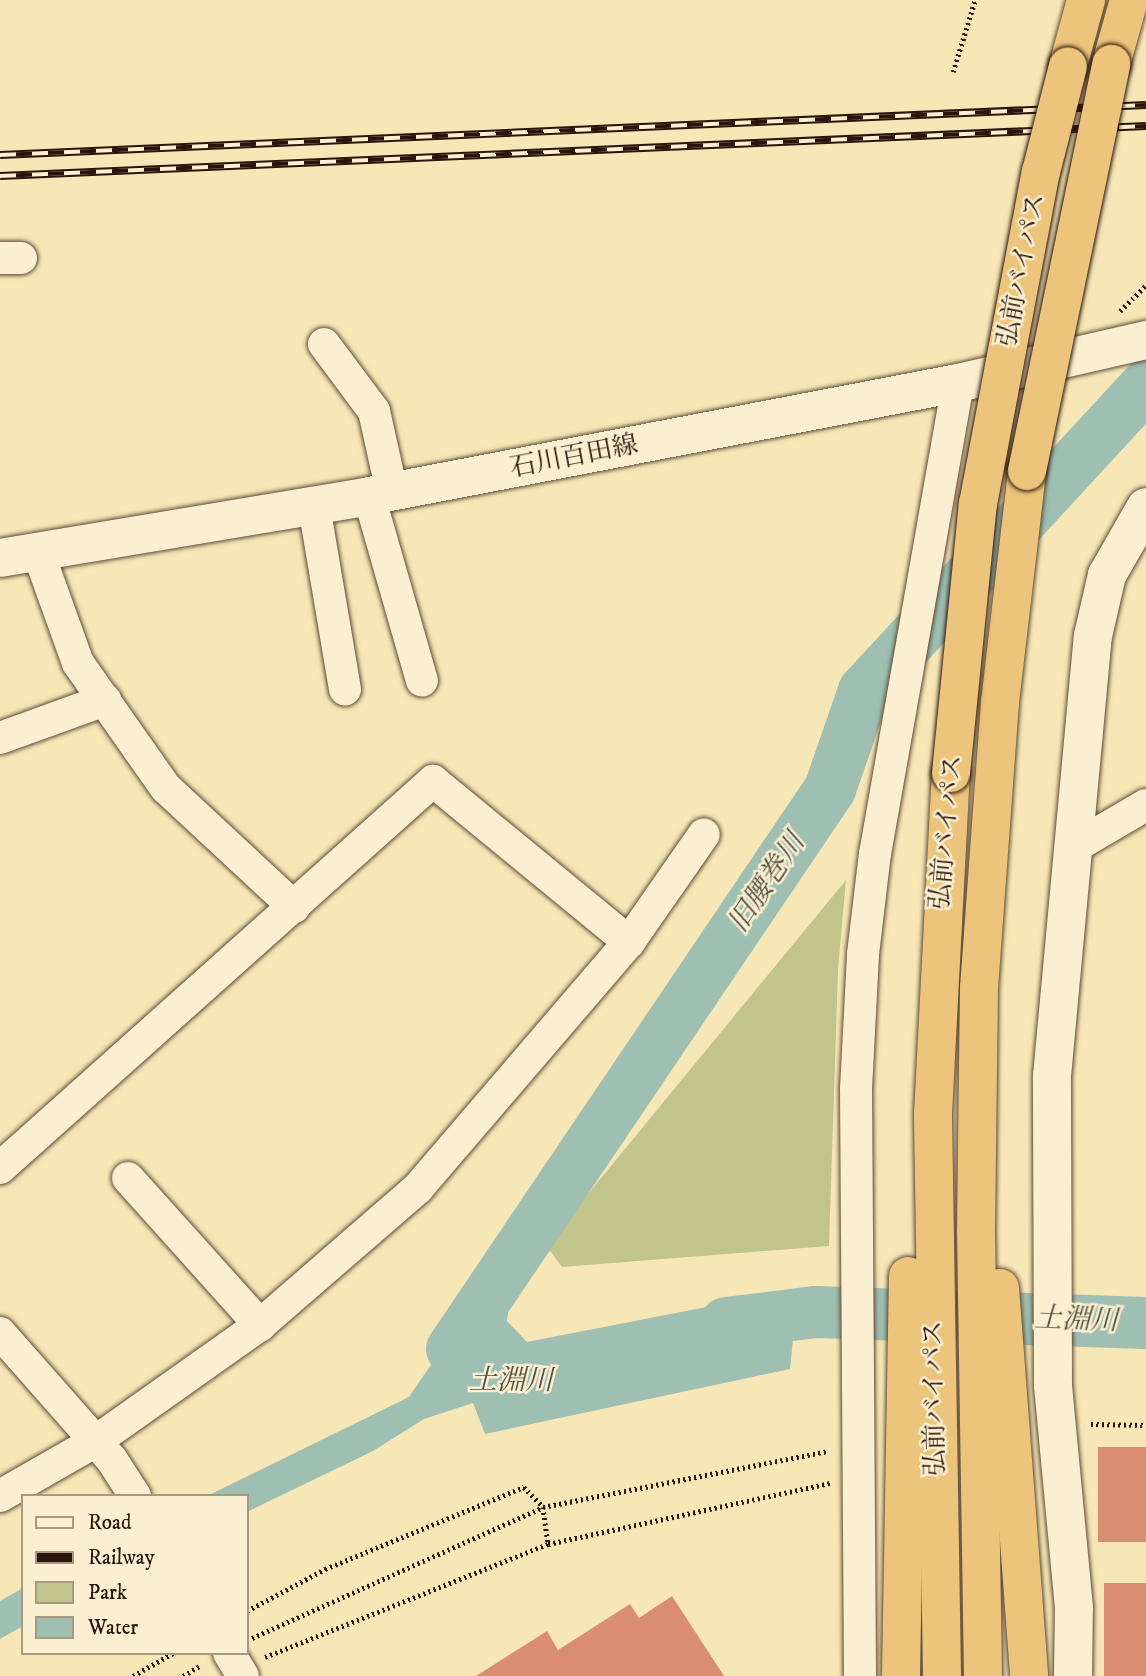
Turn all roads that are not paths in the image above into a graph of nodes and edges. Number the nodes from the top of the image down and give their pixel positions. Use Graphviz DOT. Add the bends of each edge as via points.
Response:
graph roads {
  1 [pos="1086,0"];
  2 [pos="1129,0"];
  3 [pos="1138,342"];
  4 [pos="324,344"];
  5 [pos="958,383"];
  6 [pos="381,494"];
  7 [pos="314,506"];
  8 [pos="1146,507"];
  9 [pos="38,552"];
  10 [pos="0,558"];
  11 [pos="422,681"];
  12 [pos="345,689"];
  13 [pos="105,700"];
  14 [pos="0,738"];
  15 [pos="1146,805"];
  16 [pos="705,834"];
  17 [pos="1074,847"];
  18 [pos="294,907"];
  19 [pos="629,942"];
  20 [pos="0,1167"];
  21 [pos="128,1178"];
  22 [pos="260,1325"];
  23 [pos="0,1334"];
  24 [pos="993,1390"];
  25 [pos="920,1394"];
  26 [pos="104,1451"];
  27 [pos="134,1494"];
  28 [pos="0,1496"];
  29 [pos="860,1676"];
  30 [pos="901,1676"];
  31 [pos="942,1676"];
  32 [pos="983,1676"];
  33 [pos="1029,1676"];
  34 [pos="1073,1676"];
  1 -- 25 [label="highway, 弘前バイパス, bridge" via="1041,172 978,504 939,925 921,1237"];
  2 -- 24 [label="highway, 弘前バイパス, bridge" via="1111,64 1027,471 1000,702 978,1028"];
  3 -- 5 [label="street, 石川百田線"];
  4 -- 6 [label="street" via="374,411"];
  5 -- 6 [label="street, 石川百田線"];
  5 -- 29 [label="street" via="875,854 856,1089"];
  6 -- 7 [label="street, 石川百田線"];
  6 -- 11 [label="street"];
  7 -- 9 [label="street, 石川百田線"];
  7 -- 12 [label="street"];
  8 -- 17 [label="street" via="1107,575 1093,636"];
  9 -- 10 [label="street, 石川百田線"];
  9 -- 13 [label="street" via="78,663"];
  13 -- 14 [label="street"];
  13 -- 18 [label="street" via="166,788"];
  15 -- 17 [label="street"];
  16 -- 19 [label="street"];
  17 -- 34 [label="street" via="1052,1076 1053,1385 1074,1608"];
  18 -- 19 [label="street" via="433,781"];
  18 -- 20 [label="street"];
  19 -- 22 [label="street" via="418,1188"];
  21 -- 22 [label="street"];
  22 -- 26 [label="street"];
  23 -- 26 [label="street"];
  24 -- 32 [label="highway, 弘前バイパス"];
  24 -- 33 [label="highway"];
  25 -- 30 [label="highway"];
  25 -- 31 [label="highway, 弘前バイパス"];
  26 -- 27 [label="street"];
  26 -- 28 [label="street"];
}
